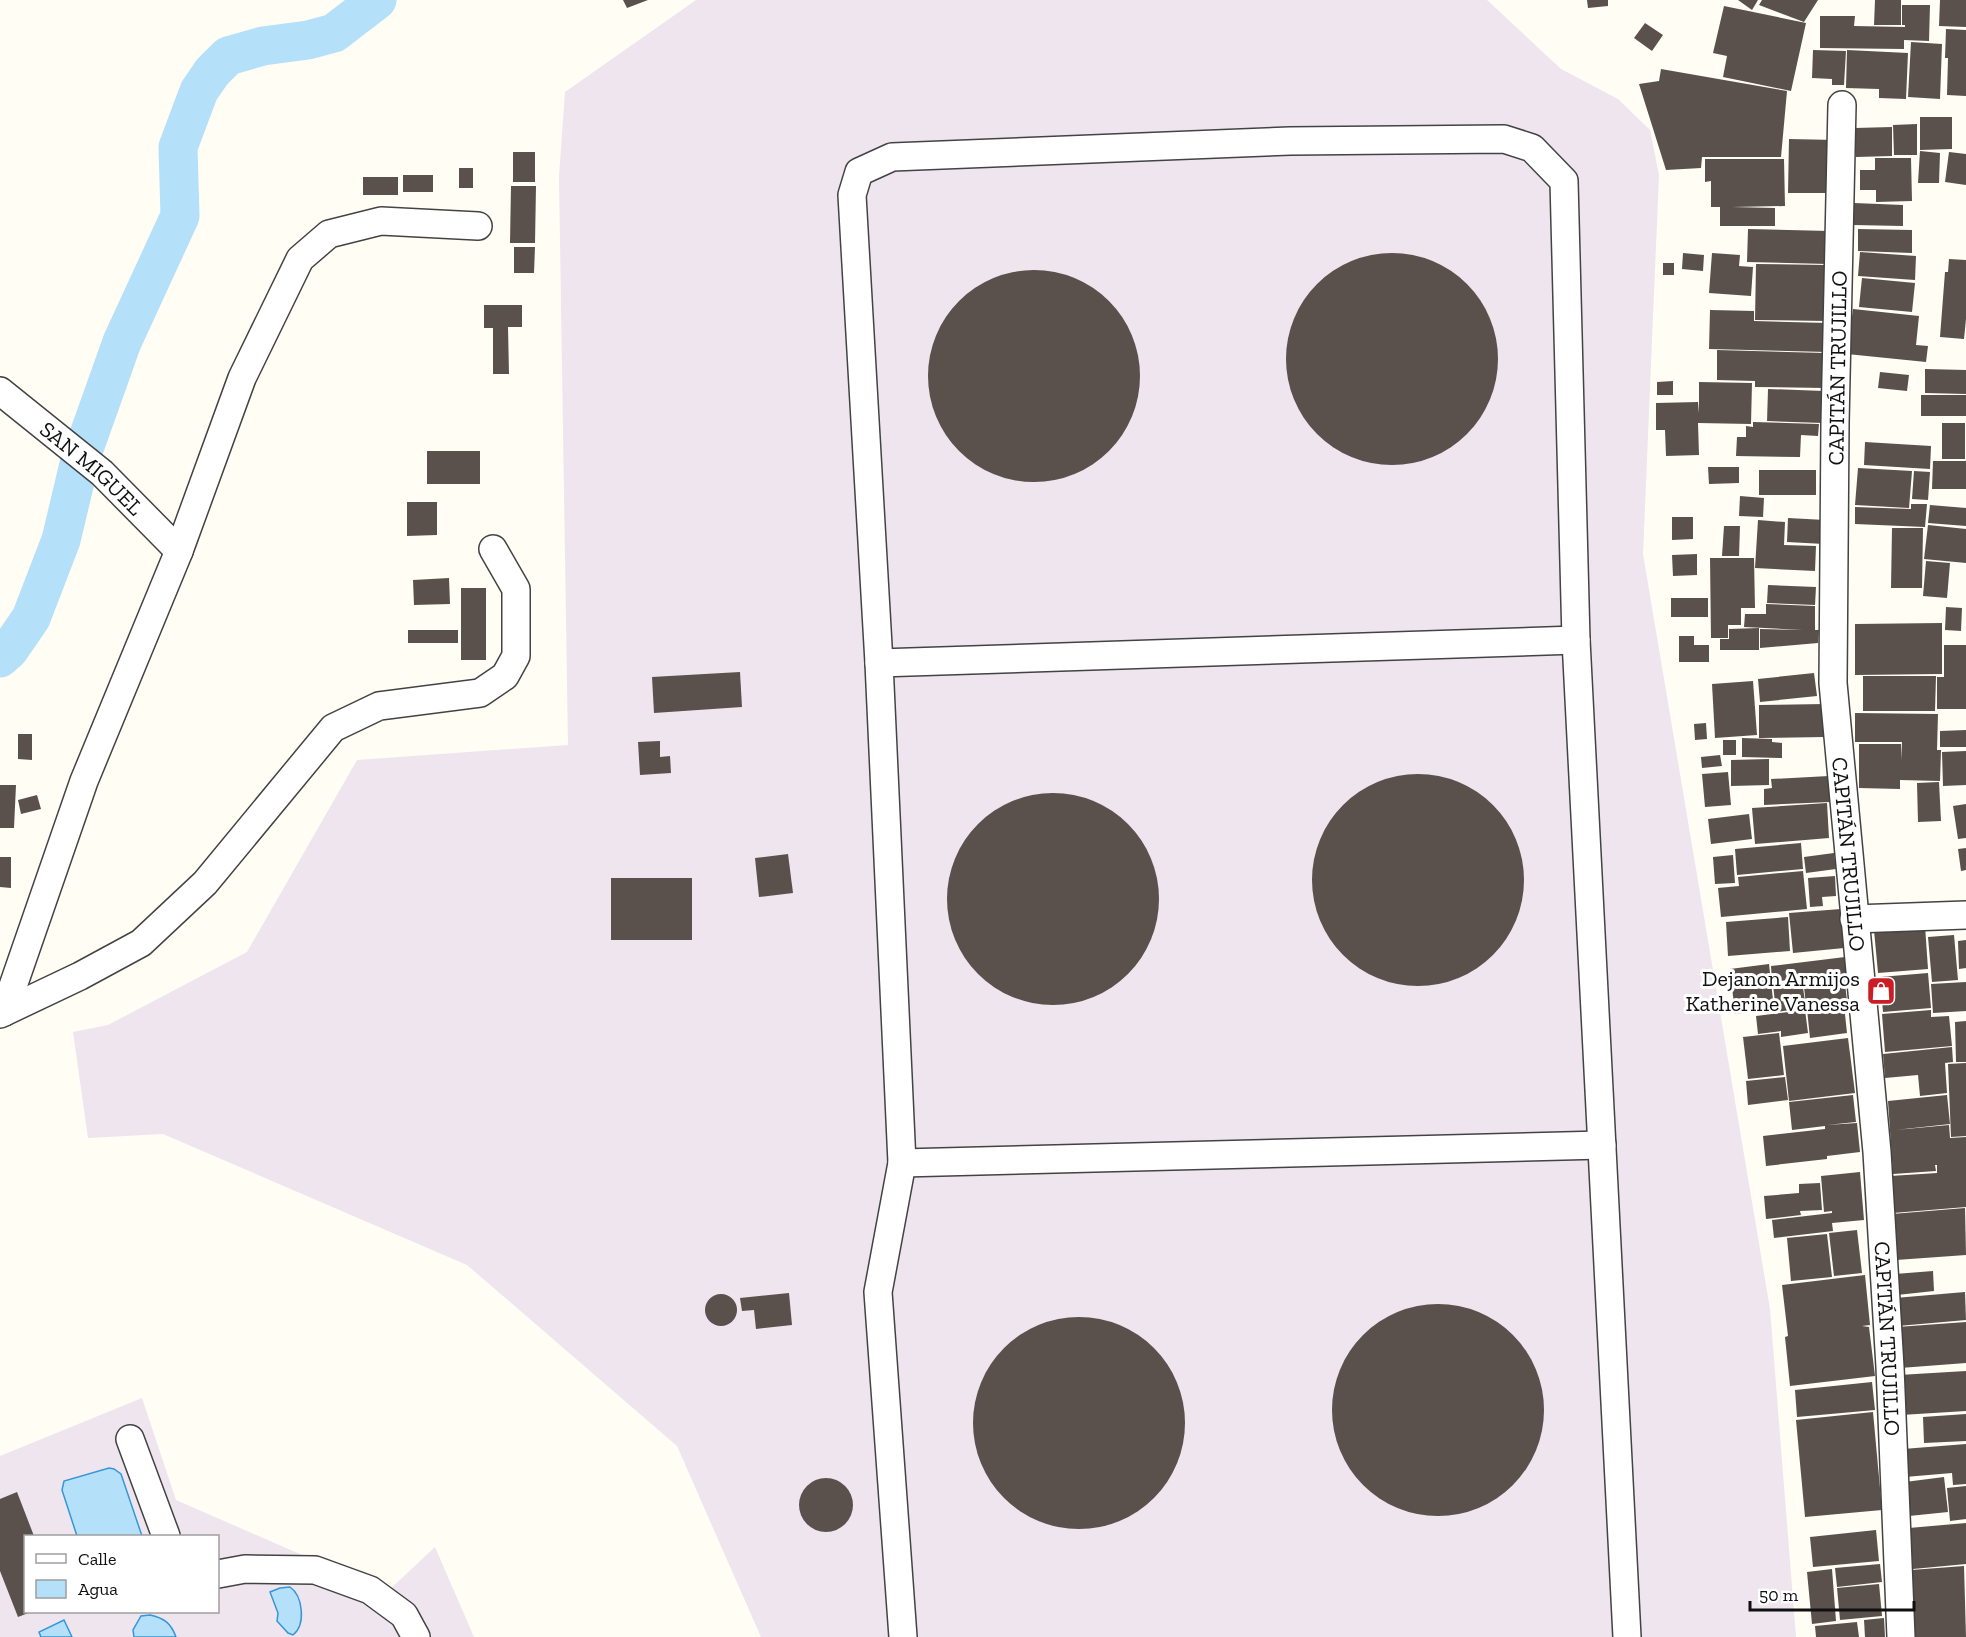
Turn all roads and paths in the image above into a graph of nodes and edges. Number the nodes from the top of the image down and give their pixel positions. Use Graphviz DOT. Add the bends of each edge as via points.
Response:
graph roads {
  1 [pos="1842,105"];
  2 [pos="478,226"];
  3 [pos="0,391"];
  4 [pos="493,549"];
  5 [pos="179,551"];
  6 [pos="1576,640"];
  7 [pos="879,663"];
  8 [pos="1966,915"];
  9 [pos="1854,919"];
  10 [pos="2,1013"];
  11 [pos="1602,1145"];
  12 [pos="902,1163"];
  13 [pos="129,1439"];
  14 [pos="166,1535"];
  15 [pos="219,1574"];
  16 [pos="416,1637"];
  17 [pos="903,1637"];
  18 [pos="1627,1637"];
  19 [pos="1901,1637"];
  1 -- 9 [label="street, CAPITÁN TRUJILLO" via="1833,683"];
  2 -- 5 [label="street" via="381,221 329,234 300,259 242,378"];
  3 -- 5 [label="street, SAN MIGUEL" via="102,473"];
  4 -- 10 [label="street" via="516,589 516,656 505,676 480,693 379,706 333,728 205,883 141,943"];
  5 -- 10 [label="street" via="84,781"];
  6 -- 7 [label="street"];
  6 -- 7 [label="street" via="1564,181 1532,148 1504,139 1290,141 892,157 859,172 852,195"];
  6 -- 11 [label="street"];
  7 -- 12 [label="street"];
  8 -- 9 [label="street"];
  9 -- 19 [label="street, CAPITÁN TRUJILLO" via="1877,1152"];
  11 -- 12 [label="street"];
  11 -- 18 [label="street"];
  12 -- 17 [label="street" via="878,1292"];
  13 -- 14 [label="street"];
  15 -- 16 [label="street" via="245,1569 315,1570 370,1590 404,1615"];
}
